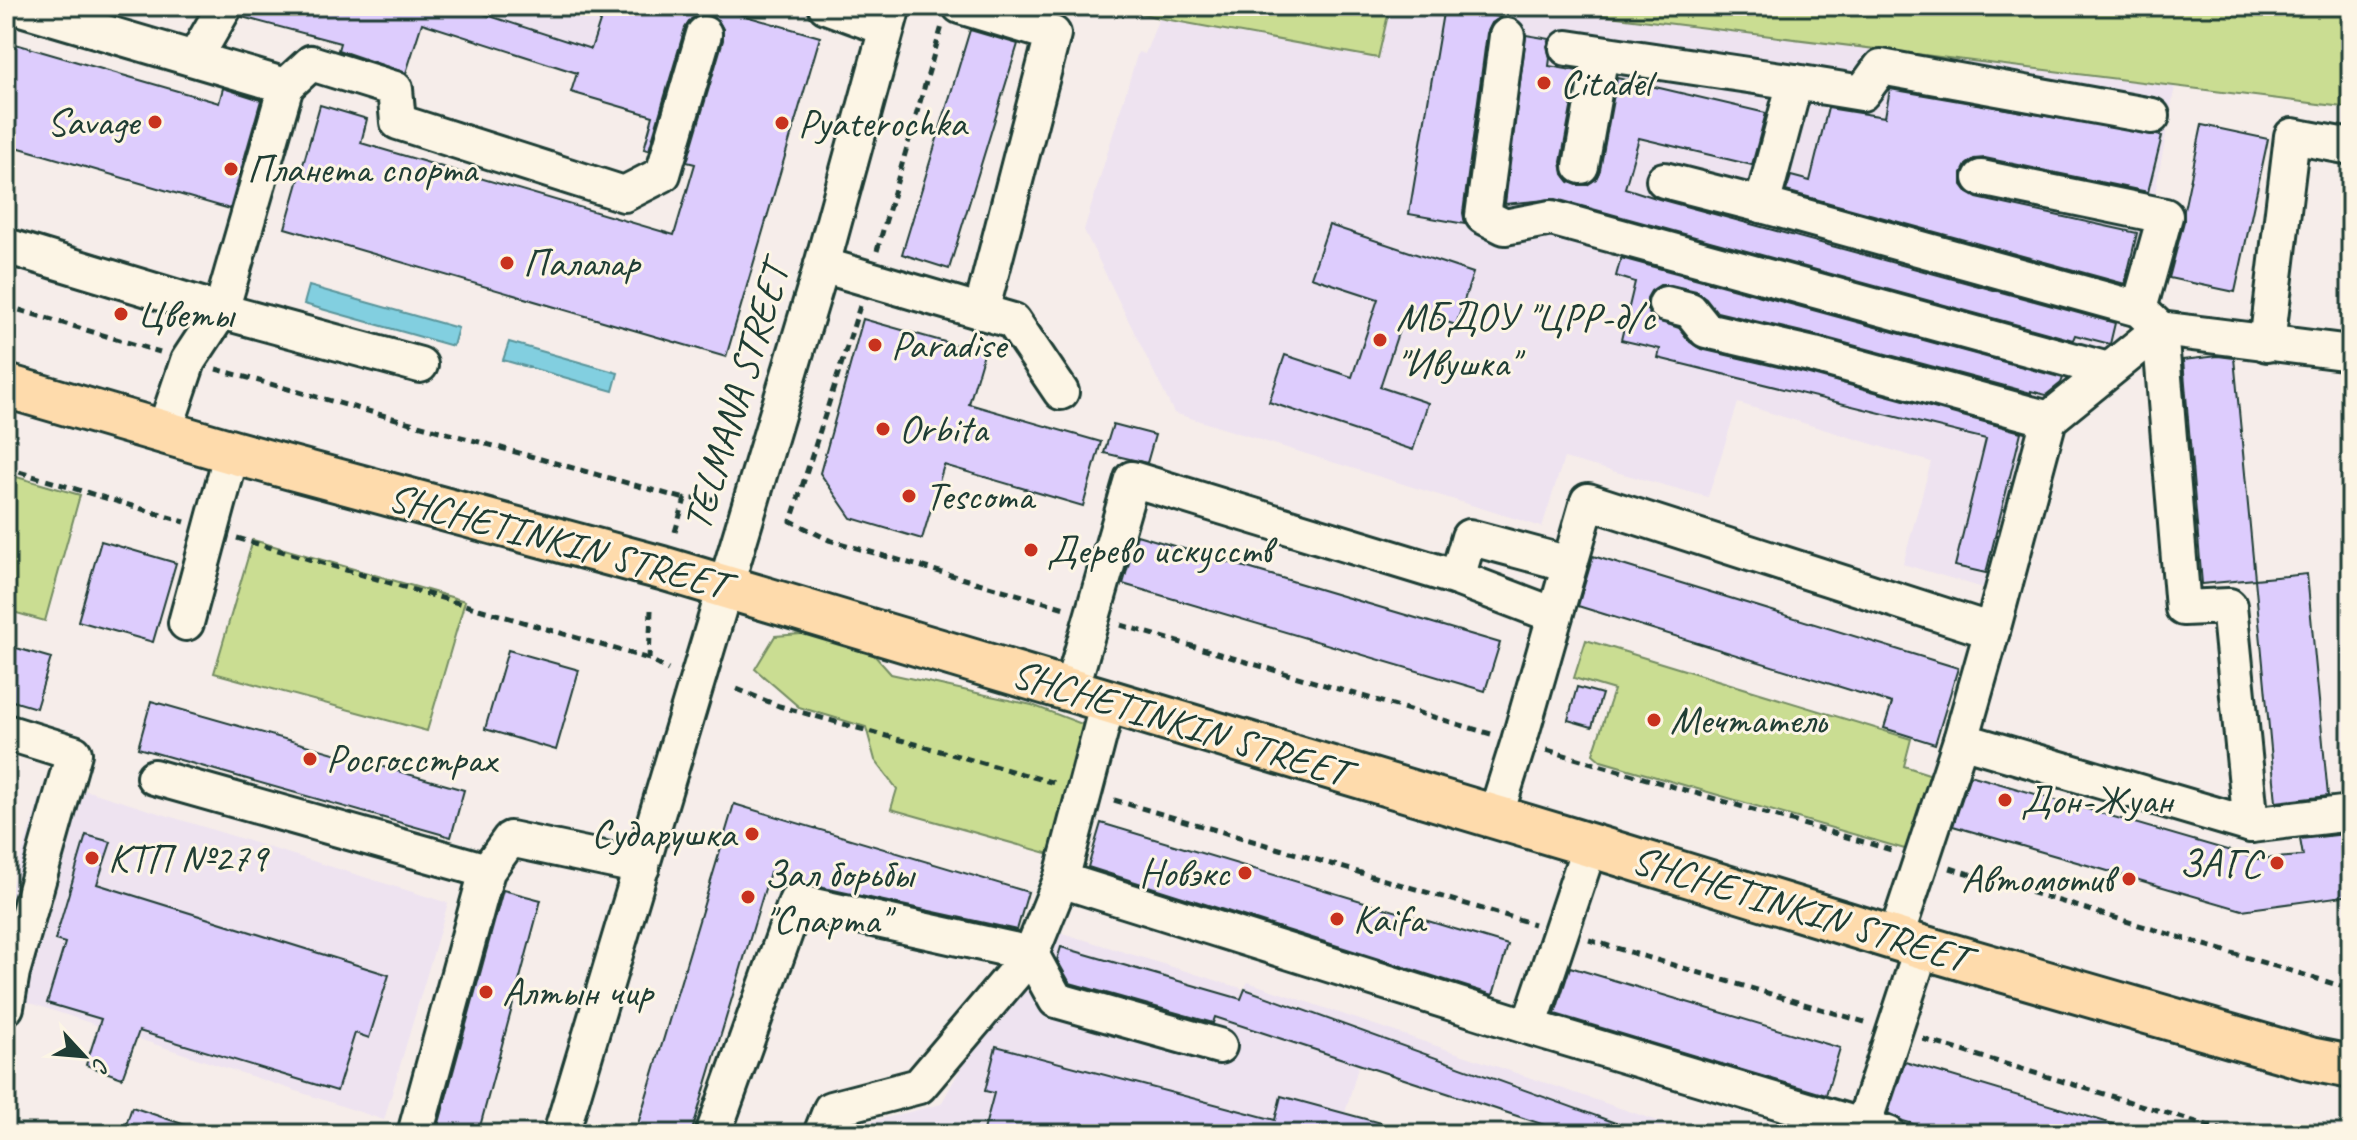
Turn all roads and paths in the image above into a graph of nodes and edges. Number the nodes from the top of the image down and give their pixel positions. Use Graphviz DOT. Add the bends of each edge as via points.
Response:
graph roads {
  1 [pos="14,6"];
  2 [pos="225,6"];
  3 [pos="826,6"];
  4 [pos="960,6"];
  5 [pos="889,17"];
  6 [pos="704,34"];
  7 [pos="1507,36"];
  8 [pos="1567,48"];
  9 [pos="1601,54"];
  10 [pos="195,58"];
  11 [pos="1795,82"];
  12 [pos="286,86"];
  13 [pos="2152,116"];
  14 [pos="2351,147"];
  15 [pos="1581,166"];
  16 [pos="1981,178"];
  17 [pos="1664,180"];
  18 [pos="1762,205"];
  19 [pos="6,246"];
  20 [pos="822,265"];
  21 [pos="1666,304"];
  22 [pos="6,306"];
  23 [pos="221,311"];
  24 [pos="981,312"];
  25 [pos="2150,319"];
  26 [pos="2267,344"];
  27 [pos="2351,353"];
  28 [pos="188,361"];
  29 [pos="420,365"];
  30 [pos="2108,370"];
  31 [pos="6,386"];
  32 [pos="1061,392"];
  33 [pos="2049,419"];
  34 [pos="164,432"];
  35 [pos="232,452"];
  36 [pos="6,468"];
  37 [pos="685,499"];
  38 [pos="717,499"];
  39 [pos="211,530"];
  40 [pos="675,532"];
  41 [pos="829,540"];
  42 [pos="1569,564"];
  43 [pos="1457,578"];
  44 [pos="725,587"];
  45 [pos="651,610"];
  46 [pos="1554,615"];
  47 [pos="1091,616"];
  48 [pos="186,623"];
  49 [pos="1992,631"];
  50 [pos="649,659"];
  51 [pos="672,673"];
  52 [pos="737,689"];
  53 [pos="1089,696"];
  54 [pos="6,732"];
  55 [pos="1961,740"];
  56 [pos="1519,741"];
  57 [pos="154,777"];
  58 [pos="1084,792"];
  59 [pos="2351,813"];
  60 [pos="1495,817"];
  61 [pos="2251,825"];
  62 [pos="1590,845"];
  63 [pos="1922,859"];
  64 [pos="642,867"];
  65 [pos="487,871"];
  66 [pos="1061,880"];
  67 [pos="1562,932"];
  68 [pos="1908,943"];
  69 [pos="1031,954"];
  70 [pos="2351,989"];
  71 [pos="6,1007"];
  72 [pos="1529,1027"];
  73 [pos="1896,1031"];
  74 [pos="1219,1046"];
  75 [pos="2351,1067"];
  76 [pos="1875,1130"];
  77 [pos="415,1134"];
  78 [pos="561,1134"];
  79 [pos="713,1134"];
  80 [pos="821,1134"];
  81 [pos="2236,1134"];
  1 -- 10 [label="street"];
  2 -- 10 [label="street"];
  3 -- 5 [label="street"];
  4 -- 24 [label="street" via="1053,34"];
  5 -- 20 [label="street, TELMANA STREET"];
  6 -- 12 [label="street" via="663,174 624,194 398,122 395,89 311,63"];
  7 -- 30 [label="street" via="1483,216 1505,227 1551,218"];
  8 -- 9 [label="street"];
  9 -- 11 [label="street"];
  9 -- 15 [label="street"];
  10 -- 12 [label="street"];
  11 -- 13 [label="street" via="1862,93 1881,67"];
  11 -- 18 [label="street"];
  12 -- 23 [label="street"];
  14 -- 26 [label="street" via="2292,136"];
  16 -- 25 [label="street" via="2165,216"];
  17 -- 18 [label="street"];
  18 -- 25 [label="street"];
  19 -- 23 [label="street"];
  20 -- 24 [label="street"];
  20 -- 44 [label="street, TELMANA STREET"];
  21 -- 33 [label="street" via="1690,310 1706,330"];
  22 -- 28 [label="path"];
  23 -- 28 [label="street"];
  23 -- 29 [label="street"];
  24 -- 32 [label="street" via="1013,321"];
  25 -- 26 [label="street"];
  25 -- 30 [label="street"];
  25 -- 61 [label="street" via="2183,608 2229,606"];
  26 -- 27 [label="street"];
  28 -- 34 [label="street"];
  28 -- 37 [label="path"];
  30 -- 33 [label="street"];
  31 -- 34 [label="main road, SHCHETINKIN STREET"];
  33 -- 49 [label="street"];
  34 -- 35 [label="main road, SHCHETINKIN STREET"];
  35 -- 39 [label="street"];
  35 -- 44 [label="main road, SHCHETINKIN STREET"];
  36 -- 39 [label="path"];
  37 -- 38 [label="path"];
  37 -- 40 [label="path"];
  39 -- 48 [label="street"];
  39 -- 50 [label="path"];
  41 -- 47 [label="path"];
  42 -- 43 [label="street" via="1469,537"];
  42 -- 46 [label="street"];
  42 -- 49 [label="street" via="1588,501"];
  43 -- 46 [label="street"];
  43 -- 47 [label="street" via="1132,479"];
  44 -- 53 [label="main road, SHCHETINKIN STREET"];
  44 -- 64 [label="street, TELMANA STREET"];
  45 -- 50 [label="path"];
  46 -- 56 [label="street"];
  47 -- 53 [label="street"];
  47 -- 56 [label="path"];
  49 -- 55 [label="street"];
  50 -- 51 [label="path"];
  52 -- 58 [label="path" via="779,706"];
  53 -- 58 [label="street"];
  53 -- 60 [label="main road, SHCHETINKIN STREET"];
  54 -- 71 [label="street" via="74,753"];
  55 -- 61 [label="street"];
  55 -- 63 [label="street"];
  56 -- 60 [label="street"];
  56 -- 63 [label="path"];
  57 -- 65 [label="street"];
  58 -- 66 [label="street"];
  58 -- 67 [label="path"];
  59 -- 61 [label="street"];
  60 -- 62 [label="main road, SHCHETINKIN STREET"];
  62 -- 67 [label="street"];
  62 -- 68 [label="main road, SHCHETINKIN STREET"];
  63 -- 68 [label="street"];
  63 -- 70 [label="path"];
  64 -- 65 [label="street" via="510,839"];
  64 -- 78 [label="street, TELMANA STREET"];
  65 -- 77 [label="street"];
  66 -- 69 [label="street"];
  66 -- 72 [label="street"];
  67 -- 72 [label="street"];
  67 -- 73 [label="path"];
  68 -- 73 [label="street"];
  68 -- 75 [label="main road, SHCHETINKIN STREET"];
  69 -- 74 [label="street" via="1056,1000"];
  69 -- 79 [label="street" via="796,902"];
  69 -- 80 [label="street" via="919,1086 831,1109"];
  72 -- 76 [label="street"];
  73 -- 76 [label="street"];
  73 -- 81 [label="path"];
}
